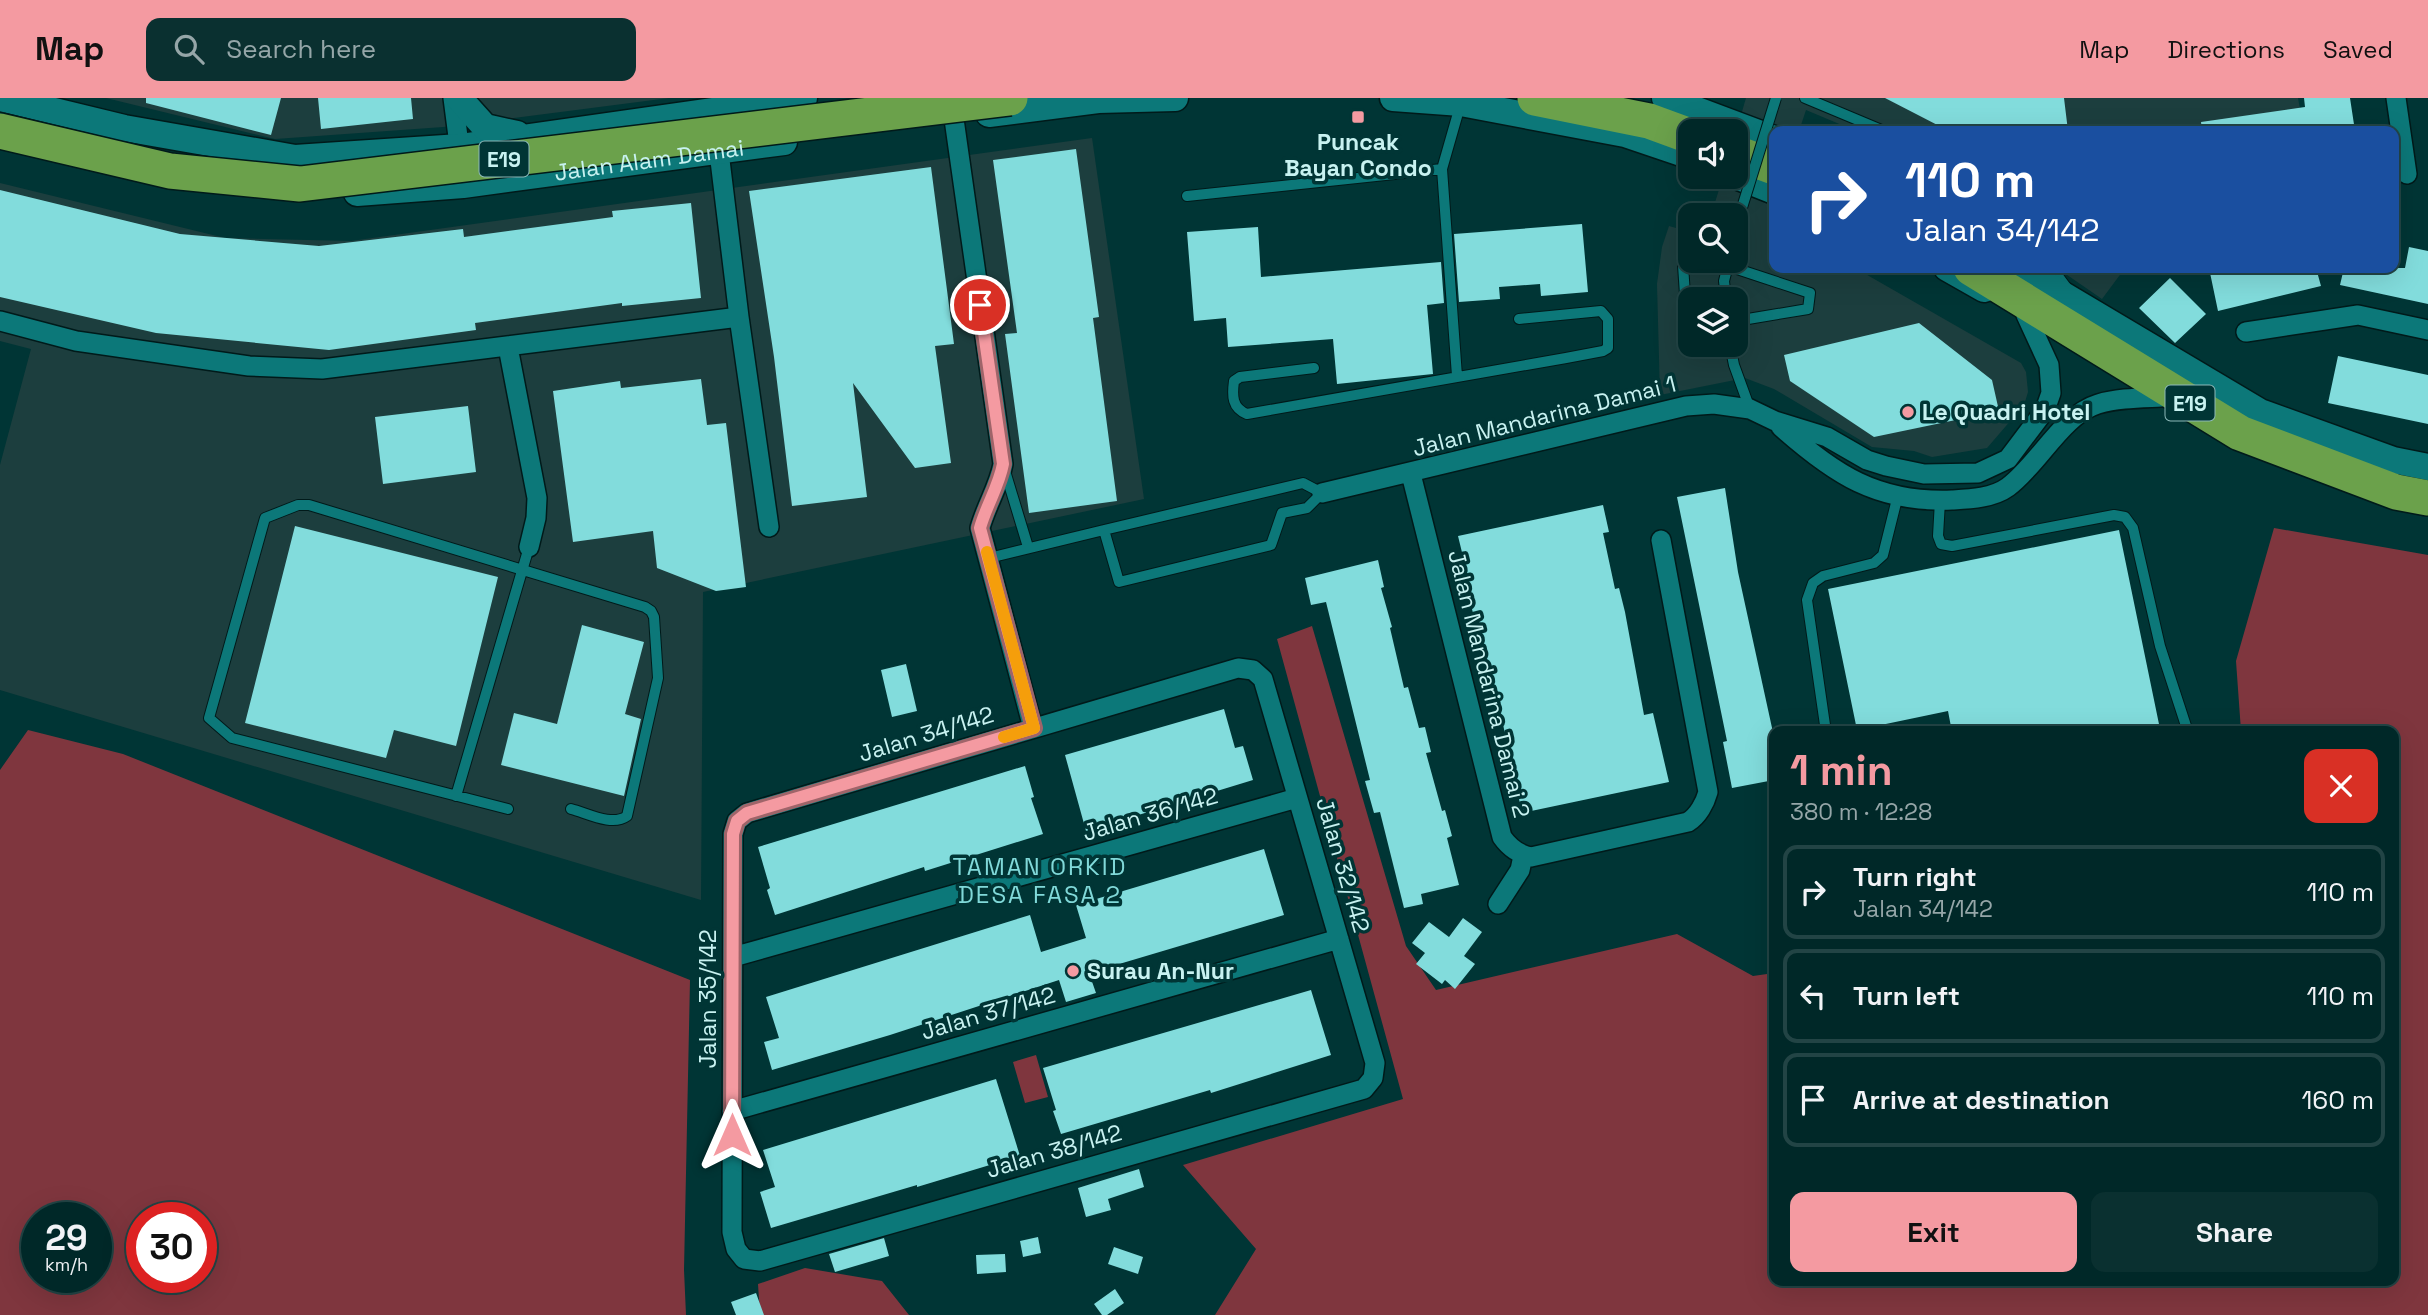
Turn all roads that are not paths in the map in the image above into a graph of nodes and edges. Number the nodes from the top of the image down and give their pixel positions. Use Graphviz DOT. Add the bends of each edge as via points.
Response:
graph roads {
  1 [pos="2,98"];
  2 [pos="453,98"];
  3 [pos="459,98"];
  4 [pos="804,98"];
  5 [pos="1010,98"];
  6 [pos="1175,98"];
  7 [pos="1392,98"];
  8 [pos="1535,98"];
  9 [pos="1567,98"];
  10 [pos="1665,98"];
  11 [pos="1776,98"];
  12 [pos="1805,98"];
  13 [pos="2396,98"];
  14 [pos="1461,103"];
  15 [pos="948,105"];
  16 [pos="0,111"];
  17 [pos="1678,124"];
  18 [pos="1872,126"];
  19 [pos="0,131"];
  20 [pos="1678,132"];
  21 [pos="1769,137"];
  22 [pos="531,138"];
  23 [pos="0,144"];
  24 [pos="460,147"];
  25 [pos="1748,149"];
  26 [pos="719,152"];
  27 [pos="1678,152"];
  28 [pos="1748,157"];
  29 [pos="1769,157"];
  30 [pos="1769,165"];
  31 [pos="1442,169"];
  32 [pos="2407,174"];
  33 [pos="1748,181"];
  34 [pos="463,185"];
  35 [pos="1769,189"];
  36 [pos="1187,196"];
  37 [pos="1743,203"];
  38 [pos="1748,271"];
  39 [pos="1958,273"];
  40 [pos="1979,273"];
  41 [pos="1991,273"];
  42 [pos="2026,273"];
  43 [pos="2056,273"];
  44 [pos="2026,315"];
  45 [pos="739,317"];
  46 [pos="1519,319"];
  47 [pos="1748,319"];
  48 [pos="2103,320"];
  49 [pos="0,321"];
  50 [pos="2428,330"];
  51 [pos="2246,332"];
  52 [pos="508,347"];
  53 [pos="1732,357"];
  54 [pos="1314,368"];
  55 [pos="1457,376"];
  56 [pos="2161,397"];
  57 [pos="1750,409"];
  58 [pos="1775,421"];
  59 [pos="1003,464"];
  60 [pos="2428,467"];
  61 [pos="1904,470"];
  62 [pos="1411,474"];
  63 [pos="1942,475"];
  64 [pos="2428,492"];
  65 [pos="1322,493"];
  66 [pos="1898,495"];
  67 [pos="2428,498"];
  68 [pos="1940,501"];
  69 [pos="2428,510"];
  70 [pos="769,527"];
  71 [pos="1104,530"];
  72 [pos="1661,540"];
  73 [pos="528,547"];
  74 [pos="1028,547"];
  75 [pos="989,558"];
  76 [pos="522,569"];
  77 [pos="1253,670"];
  78 [pos="1825,726"];
  79 [pos="2187,726"];
  80 [pos="1034,728"];
  81 [pos="456,796"];
  82 [pos="1297,798"];
  83 [pos="508,809"];
  84 [pos="571,809"];
  85 [pos="737,821"];
  86 [pos="1523,856"];
  87 [pos="1498,905"];
  88 [pos="1339,939"];
  89 [pos="733,957"];
  90 [pos="1373,1078"];
  91 [pos="732,1111"];
  92 [pos="744,1259"];
  1 -- 24 [label="main road, Jalan Alam Damai" via="124,128 295,158"];
  2 -- 24 [label="street"];
  3 -- 22 [label="main road" via="485,127"];
  4 -- 22 [label="main road, Jalan Alam Damai"];
  5 -- 19 [label="highway, E19, bridge" via="300,184 170,171"];
  6 -- 15 [label="main road, Jalan Alam Damai"];
  7 -- 14 [label="main road"];
  8 -- 20 [label="highway" via="1649,121"];
  9 -- 17 [label="highway"];
  10 -- 21 [label="main road"];
  11 -- 37 [label="lane, bridge"];
  12 -- 18 [label="lane"];
  13 -- 32 [label="street"];
  14 -- 27 [label="main road" via="1625,134"];
  14 -- 31 [label="lane"];
  15 -- 16 [label="highway, E19" via="300,170 167,152"];
  15 -- 26 [label="main road, Jalan Alam Damai"];
  15 -- 59 [label="street"];
  22 -- 24 [label="main road, Jalan Alam Damai"];
  23 -- 34 [label="main road, Jalan Alam Damai" via="216,190 306,197"];
  24 -- 34 [label="street"];
  25 -- 29 [label="highway"];
  26 -- 34 [label="main road, Jalan Alam Damai"];
  26 -- 45 [label="street"];
  28 -- 30 [label="highway"];
  31 -- 36 [label="lane"];
  31 -- 55 [label="lane"];
  33 -- 35 [label="main road"];
  38 -- 47 [label="lane" via="1810,293 1808,309"];
  39 -- 44 [label="main road"];
  40 -- 67 [label="highway, E19" via="2240,433 2396,492"];
  41 -- 64 [label="highway, E19" via="2241,427 2398,486"];
  42 -- 48 [label="main road"];
  43 -- 48 [label="lane"];
  44 -- 56 [label="main road"];
  44 -- 63 [label="street, Jalan Mandarina Damai 1" via="2049,365 2051,393 2045,410 2008,459 1994,468"];
  45 -- 52 [label="street"];
  45 -- 70 [label="street"];
  46 -- 55 [label="lane" via="1601,311 1608,319 1608,348"];
  48 -- 60 [label="main road" via="2260,412 2393,460"];
  49 -- 52 [label="street" via="76,341 249,366 322,369"];
  50 -- 51 [label="street" via="2358,315"];
  52 -- 73 [label="street" via="537,498"];
  53 -- 57 [label="lane"];
  54 -- 55 [label="lane" via="1240,377 1234,381 1235,406 1247,414"];
  56 -- 68 [label="street, Jalan Mandarina Damai 1" via="2096,404 2076,415 2006,488 1975,499"];
  56 -- 69 [label="main road" via="2243,443 2389,500"];
  57 -- 58 [label="street, Jalan Mandarina Damai 1"];
  57 -- 62 [label="street, Jalan Mandarina Damai 1" via="1686,406"];
  58 -- 61 [label="street, Jalan Mandarina Damai 1" via="1827,437 1867,460"];
  58 -- 66 [label="street, Jalan Mandarina Damai 1" via="1819,460 1855,482"];
  59 -- 74 [label="lane"];
  59 -- 75 [label="street" via="980,528"];
  61 -- 63 [label="street, Jalan Mandarina Damai 1"];
  61 -- 66 [label="street"];
  62 -- 65 [label="street, Jalan Mandarina Damai 1"];
  62 -- 86 [label="street, Jalan Mandarina Damai 2" via="1502,837"];
  63 -- 68 [label="street"];
  65 -- 71 [label="lane" via="1303,483"];
  65 -- 71 [label="lane" via="1307,508 1282,513 1271,545 1119,582"];
  66 -- 68 [label="street, Jalan Mandarina Damai 1"];
  66 -- 78 [label="lane" via="1883,555 1874,563 1823,576 1813,583 1807,600"];
  68 -- 79 [label="lane" via="1938,536 1941,544 1951,546 2114,515 2125,517 2133,528 2160,646"];
  71 -- 74 [label="lane"];
  72 -- 86 [label="street" via="1706,799 1688,822"];
  73 -- 76 [label="lane"];
  74 -- 75 [label="lane"];
  75 -- 80 [label="street"];
  76 -- 81 [label="lane"];
  76 -- 81 [label="lane" via="309,505 265,518 209,718 232,738"];
  76 -- 84 [label="lane" via="645,607 654,617 658,678 627,816 613,821"];
  77 -- 80 [label="street, Jalan 34/142" via="1238,668"];
  77 -- 82 [label="street, Jalan 32/142" via="1263,679"];
  80 -- 85 [label="street, Jalan 34/142" via="747,813"];
  81 -- 83 [label="lane"];
  82 -- 88 [label="street, Jalan 32/142"];
  82 -- 89 [label="street, Jalan 36/142"];
  85 -- 89 [label="street, Jalan 35/142" via="733,834"];
  86 -- 87 [label="street" via="1520,870"];
  88 -- 90 [label="street, Jalan 32/142" via="1375,1063"];
  88 -- 91 [label="street, Jalan 37/142"];
  89 -- 91 [label="street, Jalan 35/142"];
  90 -- 92 [label="street, Jalan 38/142" via="1364,1089 760,1261"];
  91 -- 92 [label="street, Jalan 35/142" via="732,1232"];
}
